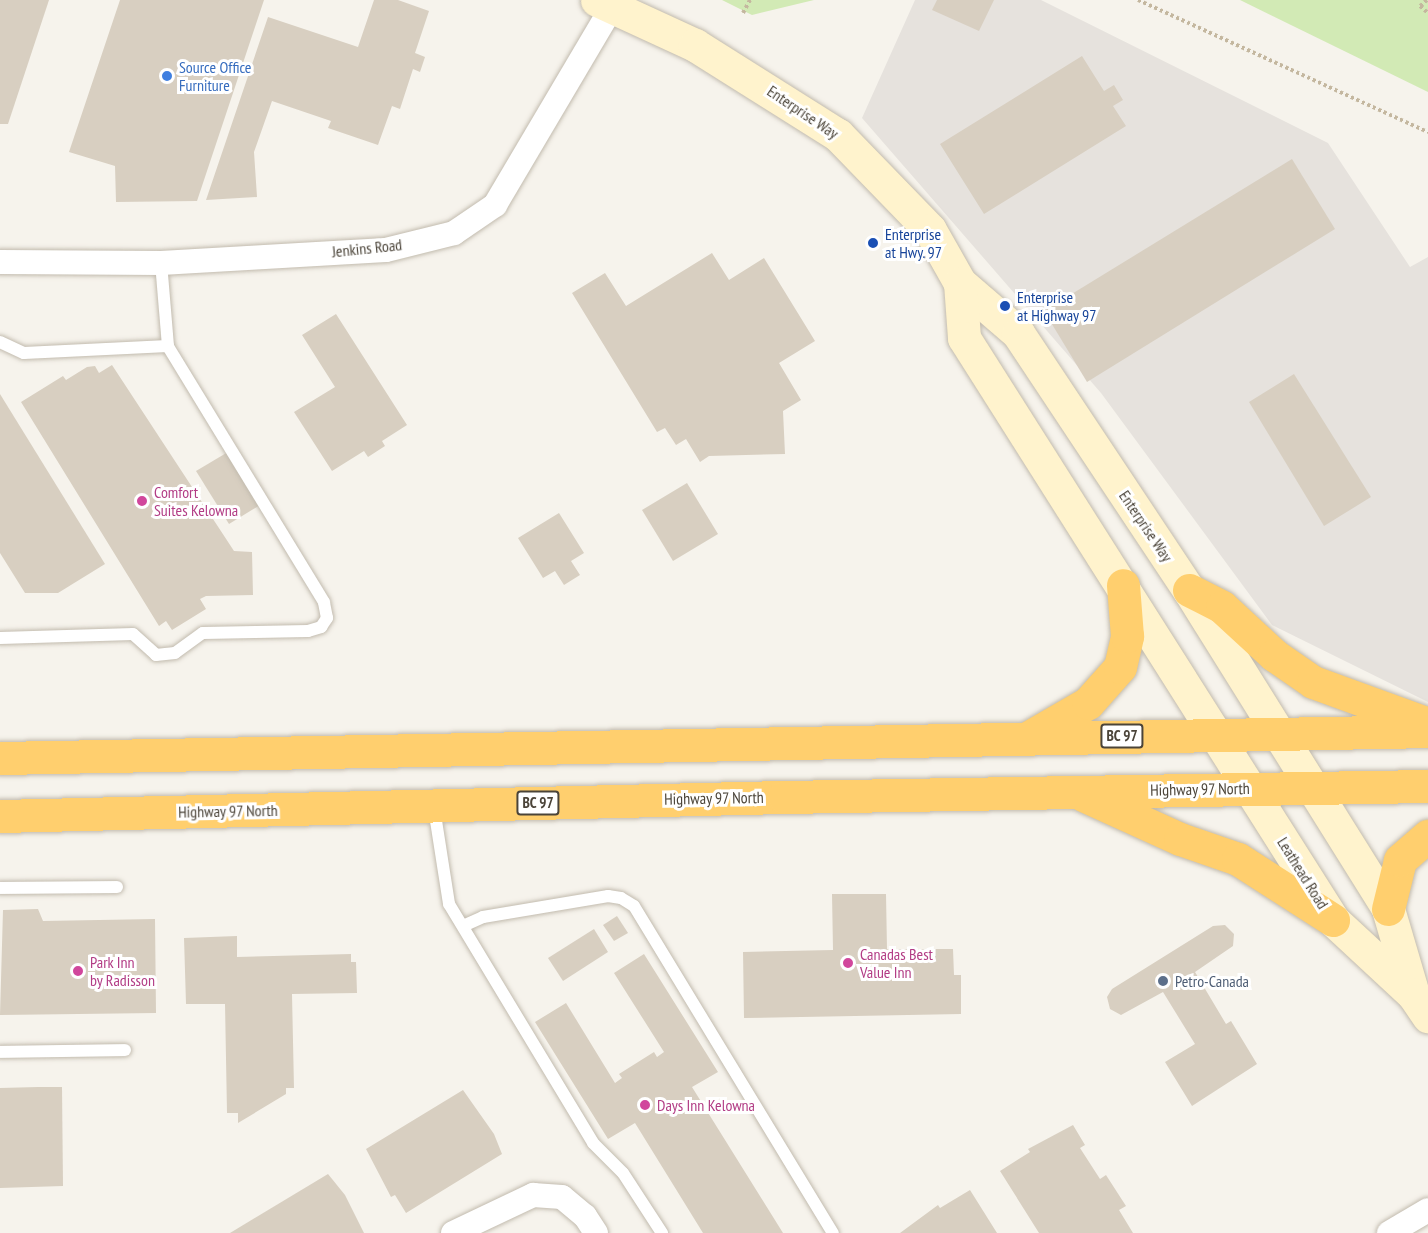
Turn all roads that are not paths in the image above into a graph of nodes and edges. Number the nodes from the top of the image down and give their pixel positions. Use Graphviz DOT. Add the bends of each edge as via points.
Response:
graph roads {
  1 [pos="604,3"];
  2 [pos="0,262"];
  3 [pos="161,263"];
  4 [pos="960,282"];
  5 [pos="0,342"];
  6 [pos="168,346"];
  7 [pos="1123,585"];
  8 [pos="1189,590"];
  9 [pos="0,638"];
  10 [pos="1428,724"];
  11 [pos="1428,730"];
  12 [pos="1278,731"];
  13 [pos="1217,733"];
  14 [pos="1027,738"];
  15 [pos="0,758"];
  16 [pos="1428,786"];
  17 [pos="1250,788"];
  18 [pos="1311,788"];
  19 [pos="1076,791"];
  20 [pos="433,806"];
  21 [pos="0,816"];
  22 [pos="1428,836"];
  23 [pos="117,887"];
  24 [pos="0,888"];
  25 [pos="1388,909"];
  26 [pos="1333,920"];
  27 [pos="463,926"];
  28 [pos="1421,1005"];
  29 [pos="124,1050"];
  30 [pos="0,1052"];
  31 [pos="1428,1210"];
  32 [pos="453,1233"];
  33 [pos="596,1233"];
  34 [pos="662,1233"];
  35 [pos="833,1233"];
  36 [pos="1389,1233"];
  1 -- 3 [label="street, Jenkins Road" via="495,204 454,233 386,250"];
  1 -- 4 [label="street, Enterprise Way" via="695,45 838,135 930,230"];
  2 -- 3 [label="street, Jenkins Road"];
  3 -- 6 [label="lane"];
  4 -- 7 [label="street, Enterprise Way" via="963,338"];
  4 -- 8 [label="street, Enterprise Way" via="1018,333"];
  5 -- 6 [label="lane" via="24,352"];
  6 -- 9 [label="lane" via="324,602 327,618 321,627 308,631 203,633 176,653 156,655 133,634"];
  7 -- 13 [label="street, Enterprise Way"];
  7 -- 14 [label="highway" via="1127,636 1120,667 1088,703"];
  8 -- 10 [label="highway" via="1222,607 1274,655 1313,682"];
  8 -- 12 [label="street, Enterprise Way"];
  11 -- 12 [label="highway, BC 97"];
  12 -- 13 [label="highway, BC 97"];
  12 -- 18 [label="street, Enterprise Way"];
  13 -- 14 [label="highway, BC 97"];
  13 -- 17 [label="street, Leathead Road"];
  14 -- 15 [label="highway, BC 97"];
  16 -- 18 [label="highway, Highway 97 North / BC 97"];
  17 -- 18 [label="highway, Highway 97 North / BC 97"];
  17 -- 19 [label="highway, Highway 97 North / BC 97"];
  17 -- 26 [label="street, Leathead Road"];
  18 -- 25 [label="street, Leathead Road"];
  19 -- 20 [label="highway, Highway 97 North / BC 97"];
  19 -- 26 [label="highway" via="1180,839 1238,859"];
  20 -- 21 [label="highway, Highway 97 North / BC 97"];
  20 -- 27 [label="lane" via="446,895"];
  22 -- 25 [label="highway" via="1400,860"];
  23 -- 24 [label="lane"];
  25 -- 28 [label="street, Leathead Road"];
  26 -- 28 [label="street, Leathead Road"];
  27 -- 34 [label="lane" via="593,1143 623,1173"];
  27 -- 35 [label="lane" via="483,917 608,896 634,906"];
  29 -- 30 [label="lane"];
  31 -- 36 [label="street"];
  32 -- 33 [label="street" via="533,1195 562,1197 585,1216"];
}
